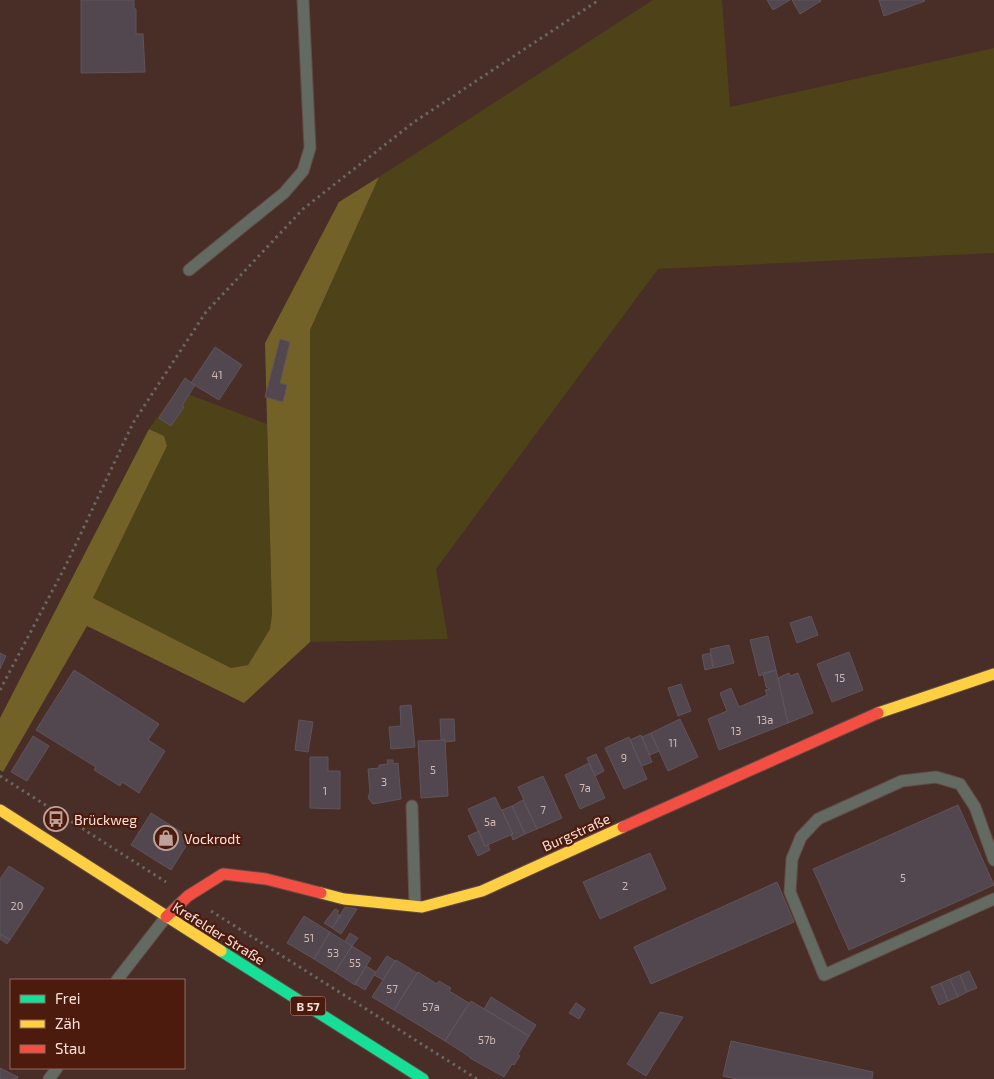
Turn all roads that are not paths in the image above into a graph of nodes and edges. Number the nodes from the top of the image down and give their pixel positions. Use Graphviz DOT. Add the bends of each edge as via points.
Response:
graph roads {
  1 [pos="304,0"];
  2 [pos="189,270"];
  3 [pos="994,674"];
  4 [pos="412,806"];
  5 [pos="0,810"];
  6 [pos="994,860"];
  7 [pos="994,898"];
  8 [pos="415,906"];
  9 [pos="166,917"];
  10 [pos="118,979"];
  11 [pos="423,1079"];
  1 -- 2 [label="lane" via="310,148 303,171 284,193"];
  3 -- 8 [label="street, Burgstraße" via="884,710 482,891 422,907"];
  4 -- 8 [label="lane"];
  5 -- 9 [label="street, Krefelder Straße / B 57"];
  6 -- 7 [label="lane" via="975,807 960,784 936,777 902,781 818,819 801,837 792,858 790,892 824,975"];
  8 -- 9 [label="street, Burgstraße" via="344,899 266,879 223,874 188,896"];
  9 -- 10 [label="lane"];
  9 -- 11 [label="street, Krefelder Straße / B 57"];
}
